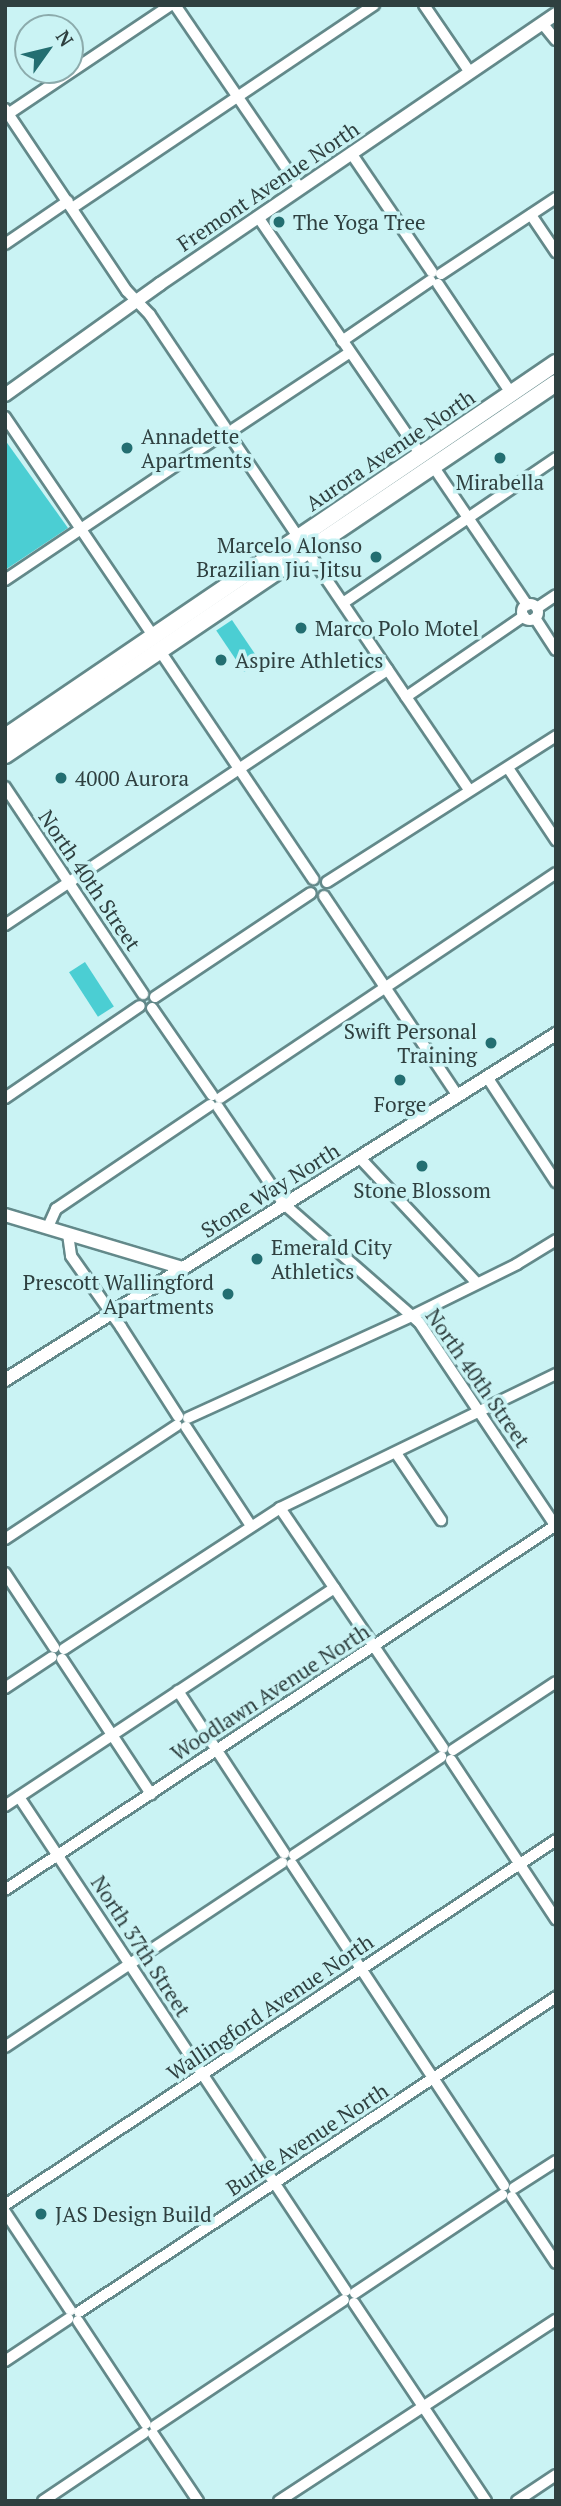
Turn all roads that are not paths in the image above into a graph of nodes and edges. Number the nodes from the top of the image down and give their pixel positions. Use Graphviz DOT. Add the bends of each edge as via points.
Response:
graph roads {
  1 [pos="173,5"];
  2 [pos="374,5"];
  3 [pos="424,5"];
  4 [pos="556,14"];
  5 [pos="542,23"];
  6 [pos="556,40"];
  7 [pos="469,71"];
  8 [pos="237,96"];
  9 [pos="7,111"];
  10 [pos="351,153"];
  11 [pos="300,188"];
  12 [pos="556,198"];
  13 [pos="70,205"];
  14 [pos="531,215"];
  15 [pos="258,217"];
  16 [pos="5,244"];
  17 [pos="556,252"];
  18 [pos="435,278"];
  19 [pos="137,302"];
  20 [pos="342,341"];
  21 [pos="349,353"];
  22 [pos="556,363"];
  23 [pos="555,385"];
  24 [pos="511,393"];
  25 [pos="5,395"];
  26 [pos="5,417"];
  27 [pos="228,432"];
  28 [pos="556,458"];
  29 [pos="427,460"];
  30 [pos="467,517"];
  31 [pos="81,529"];
  32 [pos="298,537"];
  33 [pos="308,552"];
  34 [pos="5,580"];
  35 [pos="556,595"];
  36 [pos="343,603"];
  37 [pos="531,612"];
  38 [pos="152,634"];
  39 [pos="556,650"];
  40 [pos="160,651"];
  41 [pos="388,670"];
  42 [pos="406,697"];
  43 [pos="556,736"];
  44 [pos="5,737"];
  45 [pos="5,755"];
  46 [pos="508,768"];
  47 [pos="240,770"];
  48 [pos="5,787"];
  49 [pos="469,790"];
  50 [pos="556,840"];
  51 [pos="556,873"];
  52 [pos="313,879"];
  53 [pos="69,883"];
  54 [pos="327,883"];
  55 [pos="311,893"];
  56 [pos="324,896"];
  57 [pos="5,925"];
  58 [pos="386,987"];
  59 [pos="149,1004"];
  60 [pos="556,1034"];
  61 [pos="487,1077"];
  62 [pos="457,1095"];
  63 [pos="5,1098"];
  64 [pos="215,1101"];
  65 [pos="359,1157"];
  66 [pos="556,1182"];
  67 [pos="284,1204"];
  68 [pos="5,1215"];
  69 [pos="48,1227"];
  70 [pos="68,1234"];
  71 [pos="556,1240"];
  72 [pos="183,1268"];
  73 [pos="477,1283"];
  74 [pos="111,1313"];
  75 [pos="412,1315"];
  76 [pos="556,1374"];
  77 [pos="5,1380"];
  78 [pos="479,1411"];
  79 [pos="182,1422"];
  80 [pos="396,1453"];
  81 [pos="280,1508"];
  82 [pos="441,1520"];
  83 [pos="251,1525"];
  84 [pos="556,1526"];
  85 [pos="5,1539"];
  86 [pos="5,1573"];
  87 [pos="334,1588"];
  88 [pos="374,1646"];
  89 [pos="58,1653"];
  90 [pos="556,1682"];
  91 [pos="5,1688"];
  92 [pos="178,1691"];
  93 [pos="112,1735"];
  94 [pos="216,1750"];
  95 [pos="447,1754"];
  96 [pos="151,1794"];
  97 [pos="19,1797"];
  98 [pos="5,1807"];
  99 [pos="556,1840"];
  100 [pos="58,1855"];
  101 [pos="288,1859"];
  102 [pos="519,1864"];
  103 [pos="5,1890"];
  104 [pos="556,1919"];
  105 [pos="130,1965"];
  106 [pos="362,1969"];
  107 [pos="556,1997"];
  108 [pos="5,2047"];
  109 [pos="203,2074"];
  110 [pos="434,2079"];
  111 [pos="556,2161"];
  112 [pos="275,2183"];
  113 [pos="508,2192"];
  114 [pos="5,2205"];
  115 [pos="5,2212"];
  116 [pos="556,2263"];
  117 [pos="350,2297"];
  118 [pos="74,2316"];
  119 [pos="556,2320"];
  120 [pos="5,2361"];
  121 [pos="423,2406"];
  122 [pos="150,2429"];
  123 [pos="556,2475"];
  124 [pos="43,2501"];
  125 [pos="198,2501"];
  126 [pos="279,2501"];
  127 [pos="485,2501"];
  128 [pos="517,2501"];
  1 -- 8 [label="street"];
  1 -- 9 [label="street"];
  2 -- 8 [label="street"];
  3 -- 7 [label="street"];
  4 -- 5 [label="main road, Fremont Avenue North"];
  5 -- 6 [label="street"];
  5 -- 7 [label="main road, Fremont Avenue North"];
  7 -- 10 [label="main road, Fremont Avenue North"];
  8 -- 11 [label="street"];
  8 -- 13 [label="street"];
  9 -- 13 [label="street"];
  10 -- 11 [label="main road, Fremont Avenue North"];
  10 -- 18 [label="street"];
  11 -- 15 [label="main road, Fremont Avenue North"];
  12 -- 14 [label="street"];
  13 -- 16 [label="street"];
  13 -- 19 [label="street"];
  14 -- 17 [label="street"];
  14 -- 18 [label="street"];
  15 -- 19 [label="main road, Fremont Avenue North"];
  15 -- 20 [label="street"];
  18 -- 20 [label="street"];
  18 -- 24 [label="street"];
  19 -- 25 [label="main road, Fremont Avenue North"];
  19 -- 27 [label="street"];
  20 -- 21 [label="street"];
  21 -- 27 [label="street"];
  21 -- 29 [label="street"];
  22 -- 24 [label="highway, Aurora Avenue North"];
  23 -- 29 [label="highway, Aurora Avenue North"];
  24 -- 29 [label="highway, Aurora Avenue North"];
  26 -- 31 [label="street"];
  27 -- 31 [label="street"];
  27 -- 32 [label="street"];
  28 -- 30 [label="street"];
  29 -- 30 [label="street"];
  29 -- 32 [label="highway, Aurora Avenue North"];
  29 -- 33 [label="highway, Aurora Avenue North"];
  30 -- 36 [label="street"];
  30 -- 37 [label="street"];
  31 -- 34 [label="street"];
  31 -- 38 [label="street"];
  32 -- 38 [label="highway, Aurora Avenue North"];
  33 -- 36 [label="street"];
  33 -- 40 [label="highway, Aurora Avenue North"];
  35 -- 37 [label="street"];
  36 -- 41 [label="street"];
  37 -- 39 [label="street"];
  37 -- 42 [label="street"];
  38 -- 44 [label="highway, Aurora Avenue North"];
  40 -- 45 [label="highway, Aurora Avenue North"];
  40 -- 47 [label="street"];
  41 -- 42 [label="street"];
  41 -- 47 [label="street"];
  42 -- 49 [label="street"];
  43 -- 46 [label="street"];
  46 -- 49 [label="street"];
  46 -- 50 [label="street"];
  47 -- 52 [label="street"];
  47 -- 53 [label="street"];
  48 -- 53 [label="street, North 40th Street"];
  49 -- 54 [label="street"];
  51 -- 58 [label="street"];
  52 -- 54 [label="street" via="323,878"];
  52 -- 55 [label="street"];
  53 -- 57 [label="street"];
  53 -- 59 [label="street, North 40th Street" via="143,994 150,993"];
  54 -- 56 [label="street" via="329,890"];
  55 -- 56 [label="street"];
  55 -- 59 [label="street"];
  56 -- 58 [label="street"];
  58 -- 62 [label="street"];
  58 -- 64 [label="street"];
  59 -- 63 [label="street"];
  59 -- 64 [label="street, North 40th Street"];
  60 -- 61 [label="main road, Stone Way North"];
  61 -- 62 [label="main road, Stone Way North"];
  61 -- 66 [label="street"];
  62 -- 65 [label="main road, Stone Way North"];
  64 -- 67 [label="street, North 40th Street"];
  64 -- 69 [label="street" via="56,1209"];
  65 -- 67 [label="main road, Stone Way North"];
  65 -- 73 [label="street"];
  67 -- 72 [label="main road, Stone Way North"];
  67 -- 75 [label="street, North 40th Street"];
  68 -- 69 [label="main road"];
  69 -- 70 [label="main road"];
  70 -- 72 [label="main road"];
  70 -- 74 [label="street" via="71,1256"];
  71 -- 73 [label="street"];
  72 -- 74 [label="main road, Stone Way North"];
  73 -- 75 [label="street"];
  74 -- 77 [label="main road, Stone Way North"];
  74 -- 79 [label="street"];
  75 -- 78 [label="street, North 40th Street"];
  75 -- 79 [label="street"];
  76 -- 78 [label="street"];
  78 -- 80 [label="street"];
  78 -- 84 [label="street, North 40th Street"];
  79 -- 83 [label="street"];
  79 -- 85 [label="street"];
  80 -- 81 [label="street"];
  80 -- 82 [label="street"];
  81 -- 83 [label="street"];
  81 -- 87 [label="street"];
  83 -- 89 [label="street"];
  84 -- 88 [label="street, Woodlawn Avenue North"];
  86 -- 89 [label="street"];
  87 -- 88 [label="street"];
  87 -- 92 [label="street"];
  88 -- 94 [label="street, Woodlawn Avenue North"];
  88 -- 95 [label="street"];
  89 -- 91 [label="street"];
  89 -- 93 [label="street"];
  90 -- 95 [label="street"];
  92 -- 93 [label="street"];
  92 -- 94 [label="street"];
  93 -- 96 [label="street"];
  93 -- 97 [label="street"];
  94 -- 96 [label="street, Woodlawn Avenue North"];
  94 -- 101 [label="street"];
  95 -- 101 [label="street"];
  95 -- 102 [label="street"];
  96 -- 100 [label="street, Woodlawn Avenue North"];
  97 -- 98 [label="street"];
  97 -- 100 [label="street, North 37th Street"];
  99 -- 102 [label="street, Wallingford Avenue North"];
  100 -- 103 [label="street, Woodlawn Avenue North"];
  100 -- 105 [label="street, North 37th Street"];
  101 -- 105 [label="street"];
  101 -- 106 [label="street"];
  102 -- 104 [label="street"];
  102 -- 106 [label="street, Wallingford Avenue North"];
  105 -- 108 [label="street"];
  105 -- 109 [label="street, North 37th Street"];
  106 -- 109 [label="street, Wallingford Avenue North"];
  106 -- 110 [label="street"];
  107 -- 110 [label="street, Burke Avenue North"];
  109 -- 112 [label="street, North 37th Street"];
  109 -- 114 [label="street, Wallingford Avenue North"];
  110 -- 112 [label="street, Burke Avenue North"];
  110 -- 113 [label="street"];
  111 -- 113 [label="street"];
  112 -- 117 [label="street, North 37th Street"];
  112 -- 118 [label="street, Burke Avenue North"];
  113 -- 116 [label="street"];
  113 -- 117 [label="street"];
  115 -- 118 [label="street"];
  117 -- 121 [label="street, North 37th Street"];
  117 -- 122 [label="street"];
  118 -- 120 [label="street, Burke Avenue North"];
  118 -- 122 [label="street"];
  119 -- 121 [label="street"];
  121 -- 126 [label="street"];
  121 -- 127 [label="street, North 37th Street"];
  122 -- 124 [label="street"];
  122 -- 125 [label="street"];
  123 -- 128 [label="street"];
}
